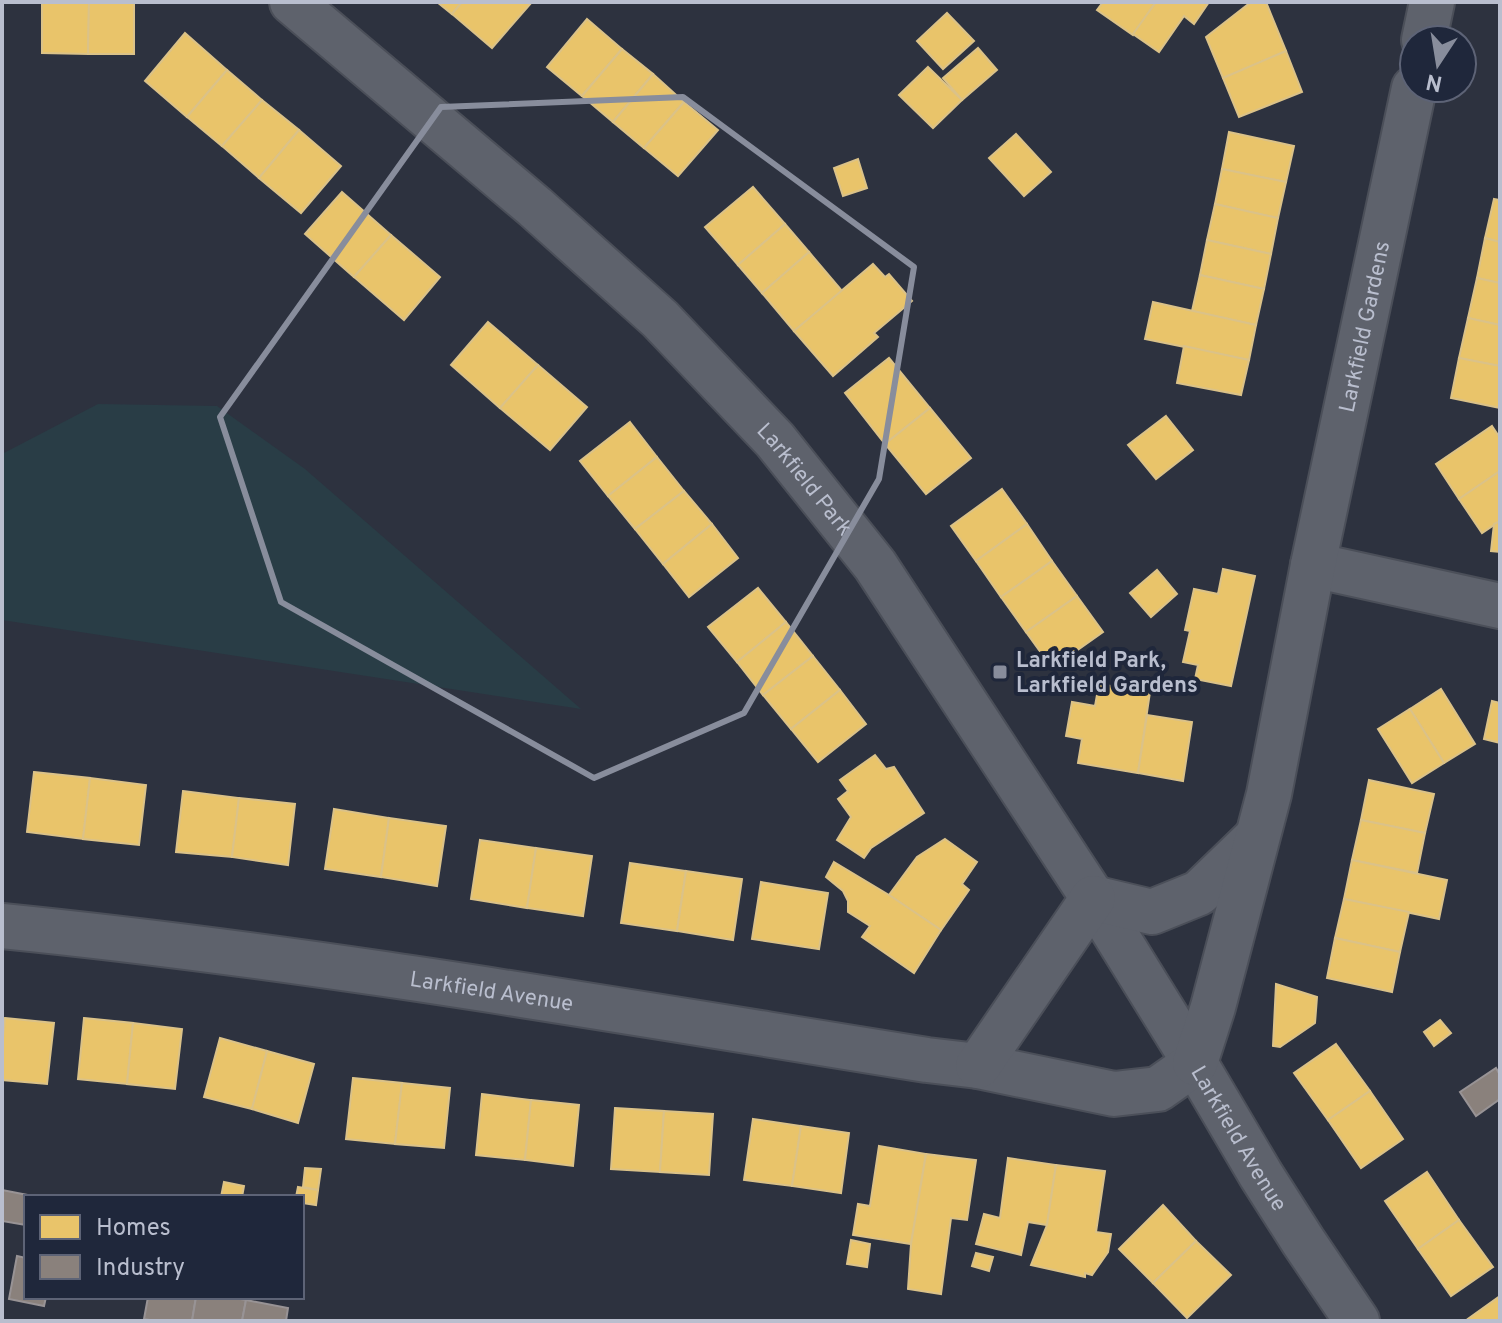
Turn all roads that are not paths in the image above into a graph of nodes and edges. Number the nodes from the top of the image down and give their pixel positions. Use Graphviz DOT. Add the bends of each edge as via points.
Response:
graph roads {
  1 [pos="292,2"];
  2 [pos="1432,2"];
  3 [pos="1427,24"];
  4 [pos="1411,104"];
  5 [pos="1313,565"];
  6 [pos="1500,606"];
  7 [pos="1257,837"];
  8 [pos="1093,898"];
  9 [pos="2,926"];
  10 [pos="1195,1063"];
  11 [pos="978,1066"];
  12 [pos="1357,1321"];
  1 -- 8 [label="street, Larkfield Park" via="660,319 775,440 875,565"];
  2 -- 3 [label="street"];
  4 -- 5 [label="street, Larkfield Gardens"];
  5 -- 6 [label="street"];
  5 -- 7 [label="street, Larkfield Gardens"];
  7 -- 8 [label="street" via="1199,893 1152,912"];
  7 -- 10 [label="street, Larkfield Gardens"];
  8 -- 10 [label="street, Larkfield Park"];
  8 -- 11 [label="street"];
  9 -- 11 [label="street, Larkfield Avenue" via="398,977"];
  10 -- 11 [label="street, Larkfield Avenue" via="1158,1089 1114,1094"];
  10 -- 12 [label="street, Larkfield Avenue"];
}
